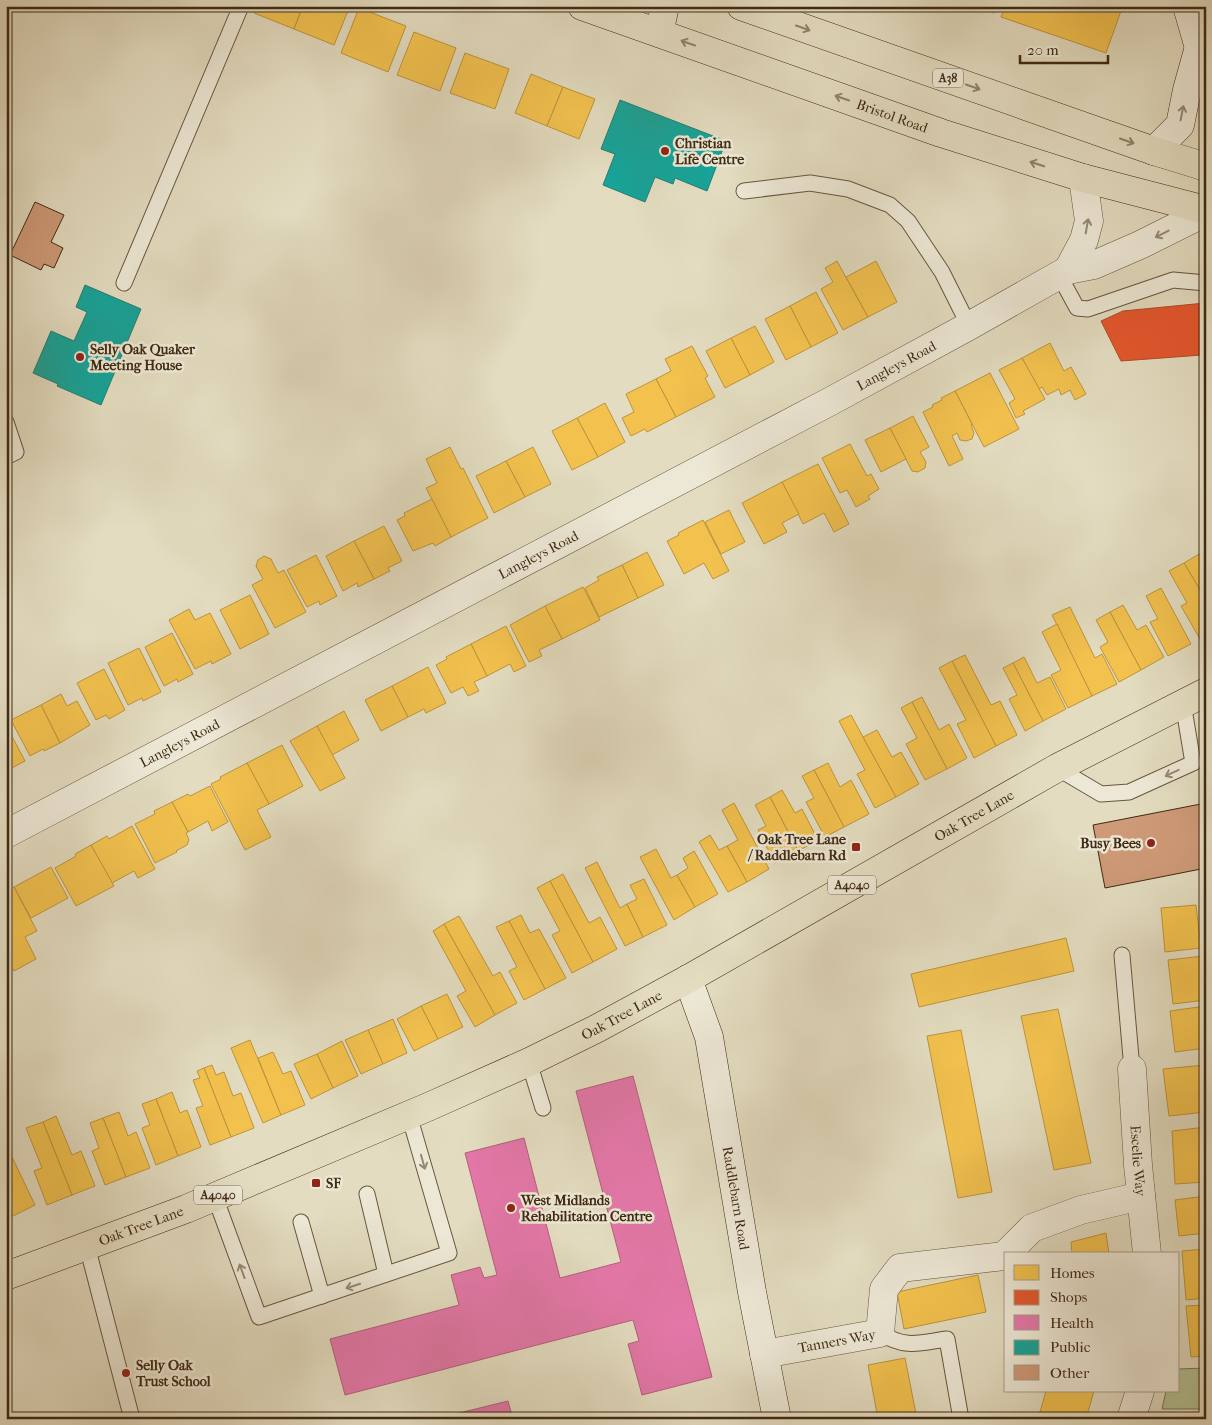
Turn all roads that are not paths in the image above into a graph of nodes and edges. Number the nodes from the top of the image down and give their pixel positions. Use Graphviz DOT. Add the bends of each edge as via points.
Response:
graph roads {
  1 [pos="241,6"];
  2 [pos="582,6"];
  3 [pos="663,6"];
  4 [pos="741,6"];
  5 [pos="1187,6"];
  6 [pos="659,33"];
  7 [pos="1202,60"];
  8 [pos="1154,150"];
  9 [pos="1206,167"];
  10 [pos="1083,178"];
  11 [pos="744,191"];
  12 [pos="1206,211"];
  13 [pos="1063,273"];
  14 [pos="124,283"];
  15 [pos="1206,283"];
  16 [pos="969,326"];
  17 [pos="6,422"];
  18 [pos="6,457"];
  19 [pos="1195,698"];
  20 [pos="1057,768"];
  21 [pos="6,834"];
  22 [pos="1122,955"];
  23 [pos="688,979"];
  24 [pos="529,1062"];
  25 [pos="1132,1069"];
  26 [pos="544,1108"];
  27 [pos="409,1115"];
  28 [pos="367,1194"];
  29 [pos="1141,1196"];
  30 [pos="215,1197"];
  31 [pos="301,1222"];
  32 [pos="86,1246"];
  33 [pos="1008,1252"];
  34 [pos="1147,1252"];
  35 [pos="1004,1256"];
  36 [pos="386,1274"];
  37 [pos="6,1276"];
  38 [pos="322,1296"];
  39 [pos="880,1333"];
  40 [pos="764,1354"];
  41 [pos="1140,1392"];
  42 [pos="132,1419"];
  43 [pos="777,1419"];
  44 [pos="961,1419"];
  45 [pos="1131,1419"];
  1 -- 14 [label="lane"];
  2 -- 6 [label="highway, Bristol Road"];
  3 -- 6 [label="highway"];
  4 -- 8 [label="highway, A38, one-way"];
  5 -- 7 [label="street"];
  10 -- 6 [label="highway, Bristol Road, one-way" via="941,133"];
  8 -- 7 [label="street, one-way" via="1180,125 1187,90"];
  8 -- 9 [label="highway, A38"];
  10 -- 12 [label="highway, Bristol Road"];
  13 -- 10 [label="street, one-way" via="1084,240 1089,221"];
  11 -- 16 [label="lane" via="810,183 848,189 890,205 908,221 942,272"];
  12 -- 13 [label="street, Langleys Road, one-way" via="1094,265"];
  13 -- 15 [label="lane" via="1077,308 1088,310 1173,280"];
  13 -- 16 [label="street, Langleys Road"];
  16 -- 21 [label="street, Langleys Road"];
  17 -- 18 [label="lane" via="16,452"];
  19 -- 20 [label="highway, Oak Tree Lane / A4040"];
  19 -- 20 [label="lane, one-way" via="1193,763 1129,792 1101,794"];
  20 -- 23 [label="highway, Oak Tree Lane / A4040"];
  22 -- 25 [label="lane"];
  23 -- 24 [label="highway, Oak Tree Lane / A4040" via="596,1030"];
  23 -- 40 [label="street, Raddlebarn Road" via="709,1037"];
  24 -- 26 [label="lane"];
  24 -- 27 [label="highway, Oak Tree Lane / A4040"];
  25 -- 29 [label="street, Escelie Way"];
  27 -- 30 [label="highway, Oak Tree Lane / A4040"];
  27 -- 36 [label="lane, one-way" via="449,1254"];
  28 -- 36 [label="lane"];
  29 -- 33 [label="street, Tanners Way" via="1081,1210 1032,1228"];
  29 -- 34 [label="street, Escelie Way"];
  30 -- 32 [label="highway, Oak Tree Lane / A4040"];
  38 -- 30 [label="lane, one-way" via="259,1317"];
  31 -- 38 [label="lane"];
  32 -- 37 [label="highway, Oak Tree Lane / A4040"];
  32 -- 42 [label="lane"];
  35 -- 39 [label="street, Tanners Way" via="900,1268 884,1289"];
  36 -- 38 [label="lane, one-way"];
  39 -- 40 [label="street, Tanners Way"];
  39 -- 44 [label="lane" via="894,1342 909,1345 947,1339"];
  40 -- 43 [label="street, Raddlebarn Road"];
  41 -- 45 [label="street"];
}
